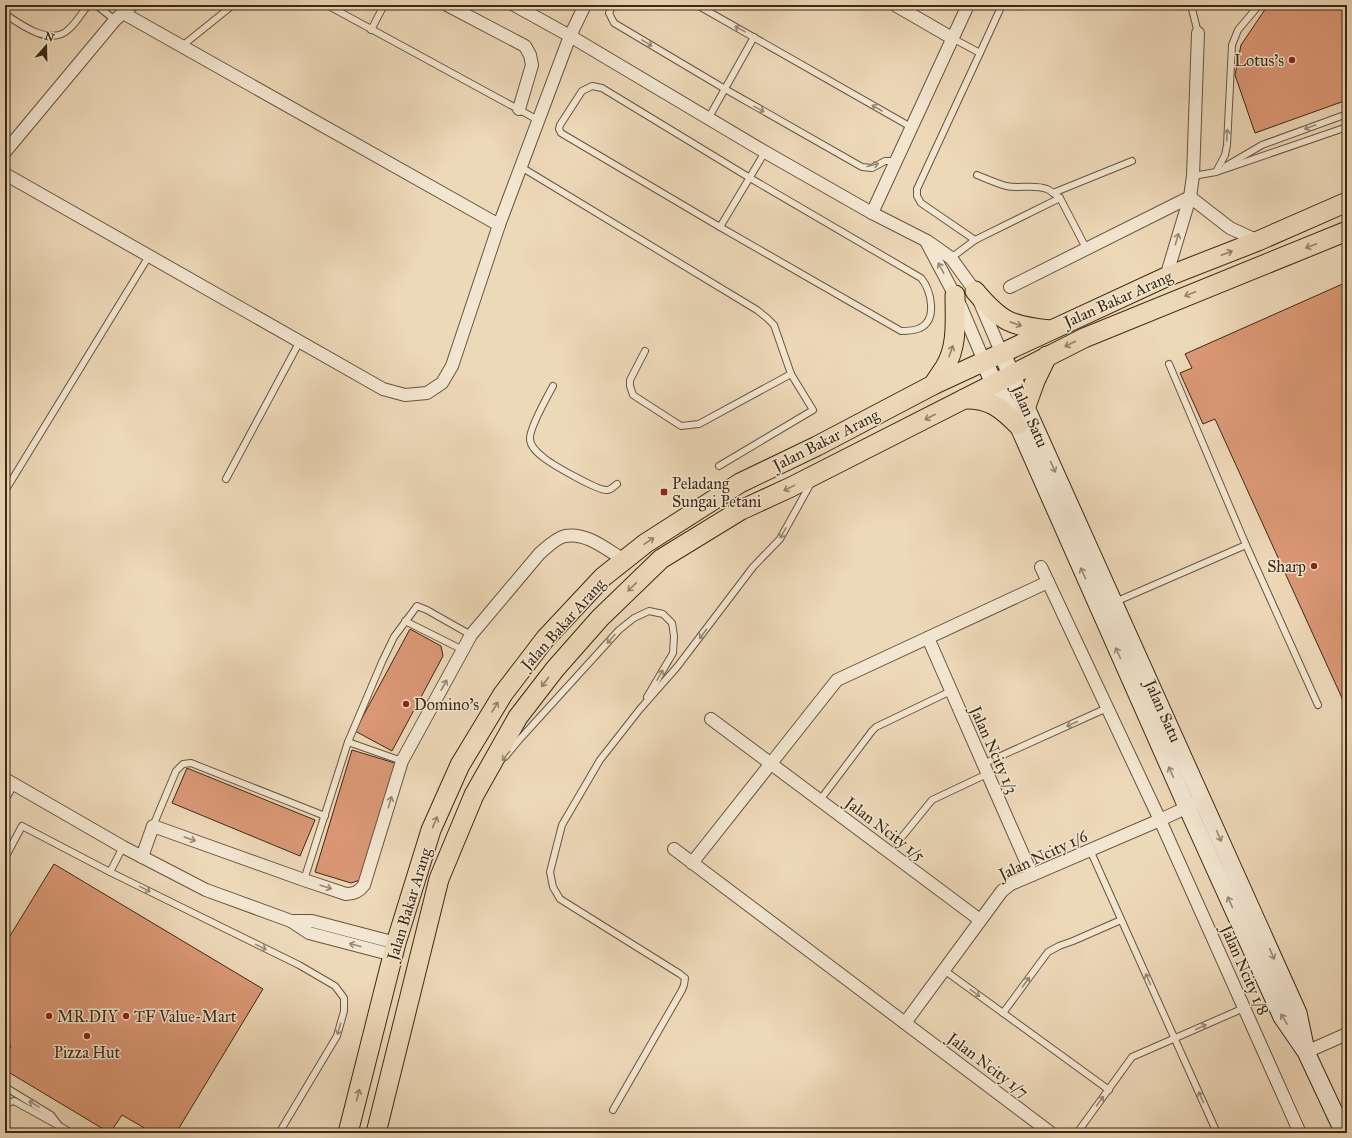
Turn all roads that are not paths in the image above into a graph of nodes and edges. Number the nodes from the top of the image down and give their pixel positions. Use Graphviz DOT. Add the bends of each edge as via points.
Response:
graph roads {
  1 [pos="88,5"];
  2 [pos="96,5"];
  3 [pos="233,5"];
  4 [pos="326,5"];
  5 [pos="384,5"];
  6 [pos="447,5"];
  7 [pos="514,5"];
  8 [pos="585,5"];
  9 [pos="613,5"];
  10 [pos="697,5"];
  11 [pos="895,5"];
  12 [pos="968,5"];
  13 [pos="1002,5"];
  14 [pos="1191,5"];
  15 [pos="1259,5"];
  16 [pos="123,13"];
  17 [pos="5,14"];
  18 [pos="371,30"];
  19 [pos="1198,33"];
  20 [pos="570,36"];
  21 [pos="754,37"];
  22 [pos="952,38"];
  23 [pos="182,46"];
  24 [pos="980,53"];
  25 [pos="725,89"];
  26 [pos="519,109"];
  27 [pos="1347,114"];
  28 [pos="708,119"];
  29 [pos="538,120"];
  30 [pos="911,127"];
  31 [pos="1347,127"];
  32 [pos="5,152"];
  33 [pos="765,152"];
  34 [pos="895,161"];
  35 [pos="1132,161"];
  36 [pos="521,168"];
  37 [pos="1216,172"];
  38 [pos="5,174"];
  39 [pos="977,175"];
  40 [pos="1193,176"];
  41 [pos="750,178"];
  42 [pos="1053,193"];
  43 [pos="1190,197"];
  44 [pos="1060,198"];
  45 [pos="1347,202"];
  46 [pos="872,212"];
  47 [pos="499,225"];
  48 [pos="720,227"];
  49 [pos="1347,231"];
  50 [pos="975,240"];
  51 [pos="926,241"];
  52 [pos="1258,241"];
  53 [pos="1086,248"];
  54 [pos="148,256"];
  55 [pos="951,258"];
  56 [pos="1166,276"];
  57 [pos="1010,287"];
  58 [pos="975,292"];
  59 [pos="955,295"];
  60 [pos="1050,330"];
  61 [pos="300,341"];
  62 [pos="645,351"];
  63 [pos="1002,354"];
  64 [pos="1047,356"];
  65 [pos="984,361"];
  66 [pos="1168,364"];
  67 [pos="1011,373"];
  68 [pos="792,374"];
  69 [pos="994,383"];
  70 [pos="933,385"];
  71 [pos="553,386"];
  72 [pos="964,399"];
  73 [pos="1026,406"];
  74 [pos="1018,424"];
  75 [pos="719,466"];
  76 [pos="816,474"];
  77 [pos="226,479"];
  78 [pos="617,484"];
  79 [pos="5,491"];
  80 [pos="1246,545"];
  81 [pos="624,560"];
  82 [pos="1041,567"];
  83 [pos="1048,582"];
  84 [pos="1107,606"];
  85 [pos="405,621"];
  86 [pos="471,635"];
  87 [pos="928,638"];
  88 [pos="463,650"];
  89 [pos="951,691"];
  90 [pos="1318,705"];
  91 [pos="1107,708"];
  92 [pos="640,709"];
  93 [pos="711,719"];
  94 [pos="348,742"];
  95 [pos="402,761"];
  96 [pos="771,763"];
  97 [pos="985,769"];
  98 [pos="10,782"];
  99 [pos="474,795"];
  100 [pos="5,800"];
  101 [pos="820,800"];
  102 [pos="1203,800"];
  103 [pos="1187,807"];
  104 [pos="325,816"];
  105 [pos="1160,820"];
  106 [pos="153,826"];
  107 [pos="898,843"];
  108 [pos="123,847"];
  109 [pos="674,849"];
  110 [pos="1090,850"];
  111 [pos="142,857"];
  112 [pos="5,858"];
  113 [pos="692,863"];
  114 [pos="110,872"];
  115 [pos="1032,875"];
  116 [pos="304,880"];
  117 [pos="980,920"];
  118 [pos="1121,920"];
  119 [pos="394,949"];
  120 [pos="944,970"];
  121 [pos="1244,1008"];
  122 [pos="1003,1013"];
  123 [pos="905,1023"];
  124 [pos="1347,1034"];
  125 [pos="1174,1038"];
  126 [pos="1306,1052"];
  127 [pos="5,1087"];
  128 [pos="1108,1090"];
  129 [pos="5,1104"];
  130 [pos="613,1110"];
  131 [pos="59,1126"];
  132 [pos="5,1127"];
  133 [pos="10,1133"];
  134 [pos="72,1133"];
  135 [pos="279,1133"];
  136 [pos="348,1133"];
  137 [pos="376,1133"];
  138 [pos="1051,1133"];
  139 [pos="1077,1133"];
  140 [pos="1217,1133"];
  141 [pos="1300,1133"];
  142 [pos="1344,1133"];
  1 -- 17 [label="lane" via="69,30 57,36 29,30"];
  2 -- 16 [label="lane"];
  3 -- 23 [label="lane"];
  4 -- 18 [label="lane"];
  5 -- 18 [label="lane"];
  6 -- 26 [label="street" via="525,46 532,65"];
  7 -- 20 [label="street"];
  8 -- 20 [label="street"];
  9 -- 25 [label="lane, one-way" via="609,13 614,22"];
  21 -- 10 [label="lane, one-way"];
  11 -- 22 [label="street"];
  12 -- 22 [label="street"];
  13 -- 24 [label="lane"];
  14 -- 19 [label="lane"];
  37 -- 15 [label="lane, one-way" via="1227,145 1232,45 1238,30"];
  16 -- 23 [label="street"];
  16 -- 32 [label="street"];
  18 -- 26 [label="lane"];
  19 -- 40 [label="street"];
  20 -- 28 [label="street"];
  20 -- 29 [label="street"];
  21 -- 25 [label="lane"];
  30 -- 21 [label="lane, one-way"];
  22 -- 24 [label="lane"];
  22 -- 30 [label="street"];
  23 -- 47 [label="street"];
  24 -- 50 [label="lane" via="917,189 921,203"];
  25 -- 28 [label="lane"];
  25 -- 34 [label="lane, one-way" via="862,167 872,168 885,161"];
  26 -- 29 [label="lane"];
  27 -- 37 [label="lane, one-way" via="1262,145"];
  28 -- 33 [label="street"];
  29 -- 36 [label="street"];
  30 -- 34 [label="street"];
  31 -- 37 [label="lane"];
  33 -- 41 [label="lane"];
  33 -- 46 [label="street"];
  34 -- 46 [label="street"];
  35 -- 42 [label="lane"];
  36 -- 47 [label="street"];
  36 -- 68 [label="lane" via="757,310 774,325"];
  37 -- 40 [label="lane"];
  38 -- 54 [label="street"];
  39 -- 42 [label="lane" via="1006,186 1039,187"];
  40 -- 43 [label="street"];
  41 -- 48 [label="lane"];
  41 -- 48 [label="lane" via="602,88 592,86 582,91 560,125 561,133"];
  41 -- 48 [label="lane" via="921,278 932,303 930,317 922,328 901,331"];
  42 -- 44 [label="lane"];
  43 -- 52 [label="street" via="1230,228"];
  43 -- 53 [label="street"];
  56 -- 43 [label="street, one-way"];
  44 -- 50 [label="lane"];
  44 -- 53 [label="lane"];
  45 -- 52 [label="main road, Jalan Bakar Arang"];
  46 -- 51 [label="street"];
  47 -- 61 [label="street" via="452,366 442,384 427,393 405,395 383,389"];
  49 -- 64 [label="main road, Jalan Bakar Arang, one-way" via="1084,338"];
  50 -- 55 [label="lane"];
  51 -- 55 [label="street"];
  59 -- 51 [label="street, one-way"];
  56 -- 52 [label="main road, Jalan Bakar Arang, one-way"];
  53 -- 57 [label="street"];
  54 -- 61 [label="street"];
  54 -- 79 [label="lane"];
  55 -- 58 [label="street"];
  56 -- 60 [label="main road, Jalan Bakar Arang"];
  58 -- 60 [label="main road, one-way" via="989,308 1006,321 1025,327"];
  58 -- 63 [label="street"];
  59 -- 65 [label="street"];
  70 -- 59 [label="main road, one-way" via="946,366 954,344"];
  60 -- 63 [label="main road, Jalan Bakar Arang"];
  61 -- 77 [label="lane"];
  62 -- 68 [label="lane" via="630,380 633,395 681,426 699,424"];
  63 -- 65 [label="main road, Jalan Bakar Arang"];
  63 -- 67 [label="main road, Jalan Satu"];
  64 -- 67 [label="main road, Jalan Bakar Arang"];
  64 -- 73 [label="main road"];
  65 -- 69 [label="main road, Jalan Satu"];
  65 -- 70 [label="main road, Jalan Bakar Arang"];
  66 -- 80 [label="lane"];
  67 -- 69 [label="main road, Jalan Bakar Arang"];
  67 -- 73 [label="main road, Jalan Satu"];
  68 -- 75 [label="lane" via="813,410"];
  69 -- 72 [label="main road, Jalan Bakar Arang"];
  69 -- 74 [label="main road, Jalan Satu"];
  81 -- 70 [label="main road, Jalan Bakar Arang, one-way" via="740,483"];
  71 -- 78 [label="lane" via="531,431 530,440 534,449 545,459 596,488 606,491"];
  72 -- 74 [label="main road" via="980,400 995,405"];
  72 -- 76 [label="main road, Jalan Bakar Arang, one-way"];
  73 -- 84 [label="main road, Jalan Satu, one-way"];
  84 -- 74 [label="main road, Jalan Satu, one-way"];
  76 -- 92 [label="lane, one-way" via="780,539 753,567 677,667"];
  76 -- 99 [label="main road, Jalan Bakar Arang, one-way" via="741,510 661,559 600,618 555,669 518,717"];
  80 -- 84 [label="lane"];
  80 -- 90 [label="lane"];
  81 -- 86 [label="street" via="580,536 565,536 540,553"];
  119 -- 81 [label="main road, Jalan Bakar Arang, one-way" via="431,830 460,765 503,694 546,639 603,577"];
  82 -- 83 [label="street, Jalan Ncity 1/8"];
  83 -- 87 [label="street"];
  83 -- 91 [label="street, Jalan Ncity 1/8"];
  84 -- 102 [label="main road, Jalan Satu"];
  103 -- 84 [label="main road, Jalan Satu, one-way"];
  85 -- 86 [label="lane" via="417,606"];
  85 -- 88 [label="lane"];
  85 -- 94 [label="lane" via="382,662"];
  86 -- 88 [label="street"];
  87 -- 89 [label="street, Jalan Ncity 1/3"];
  87 -- 96 [label="street" via="837,680"];
  95 -- 88 [label="street, one-way"];
  89 -- 97 [label="street, Jalan Ncity 1/3"];
  89 -- 101 [label="lane" via="876,727"];
  91 -- 97 [label="lane, one-way"];
  91 -- 105 [label="street, Jalan Ncity 1/8"];
  92 -- 99 [label="lane, one-way" via="673,653 672,623 663,614 649,611 634,618 619,630 519,740"];
  92 -- 130 [label="lane" via="600,760 562,824 550,872 553,887 560,899 685,978 682,990"];
  93 -- 96 [label="street, Jalan Ncity 1/5"];
  94 -- 95 [label="lane"];
  94 -- 104 [label="lane"];
  116 -- 95 [label="street, one-way" via="346,894 360,891"];
  96 -- 101 [label="street, Jalan Ncity 1/5"];
  96 -- 113 [label="street"];
  97 -- 107 [label="lane" via="932,800"];
  97 -- 115 [label="street, Jalan Ncity 1/3"];
  98 -- 100 [label="lane"];
  98 -- 108 [label="street"];
  99 -- 137 [label="main road, Jalan Bakar Arang" via="439,879"];
  101 -- 117 [label="street, Jalan Ncity 1/5"];
  102 -- 103 [label="street, Jalan Ncity 1/6"];
  102 -- 126 [label="main road, Jalan Satu, one-way" via="1298,1013"];
  103 -- 105 [label="street, Jalan Ncity 1/6"];
  126 -- 103 [label="main road, Jalan Satu, one-way" via="1282,1017"];
  104 -- 106 [label="lane" via="191,763 183,764 176,771"];
  104 -- 116 [label="lane"];
  105 -- 110 [label="street, Jalan Ncity 1/6"];
  105 -- 121 [label="street, Jalan Ncity 1/8"];
  106 -- 111 [label="street"];
  106 -- 116 [label="street, one-way"];
  108 -- 111 [label="street"];
  108 -- 114 [label="lane"];
  109 -- 113 [label="street, Jalan Ncity 1/7"];
  110 -- 115 [label="street, Jalan Ncity 1/6"];
  110 -- 118 [label="lane"];
  111 -- 119 [label="street" via="206,890 291,921 309,933"];
  112 -- 114 [label="lane" via="22,826"];
  113 -- 123 [label="street, Jalan Ncity 1/7"];
  114 -- 135 [label="lane, one-way" via="299,965 335,986 344,998 344,1012 337,1036"];
  115 -- 117 [label="street, Jalan Ncity 1/6" via="1002,891"];
  117 -- 120 [label="street, Jalan Ncity 1/6"];
  122 -- 118 [label="lane, one-way" via="1048,952"];
  125 -- 118 [label="lane, one-way"];
  136 -- 119 [label="main road, Jalan Bakar Arang, one-way"];
  120 -- 122 [label="lane, one-way"];
  120 -- 123 [label="street, Jalan Ncity 1/6"];
  125 -- 121 [label="lane, one-way"];
  121 -- 141 [label="street, Jalan Ncity 1/8"];
  122 -- 128 [label="lane"];
  123 -- 138 [label="street, Jalan Ncity 1/7"];
  124 -- 126 [label="street"];
  125 -- 128 [label="lane" via="1132,1057"];
  140 -- 125 [label="lane, one-way"];
  126 -- 142 [label="main road, Jalan Satu"];
  131 -- 127 [label="lane, one-way" via="52,1115"];
  139 -- 128 [label="lane, one-way"];
  129 -- 131 [label="lane" via="14,1101"];
  131 -- 134 [label="lane"];
  132 -- 133 [label="lane"];
}
